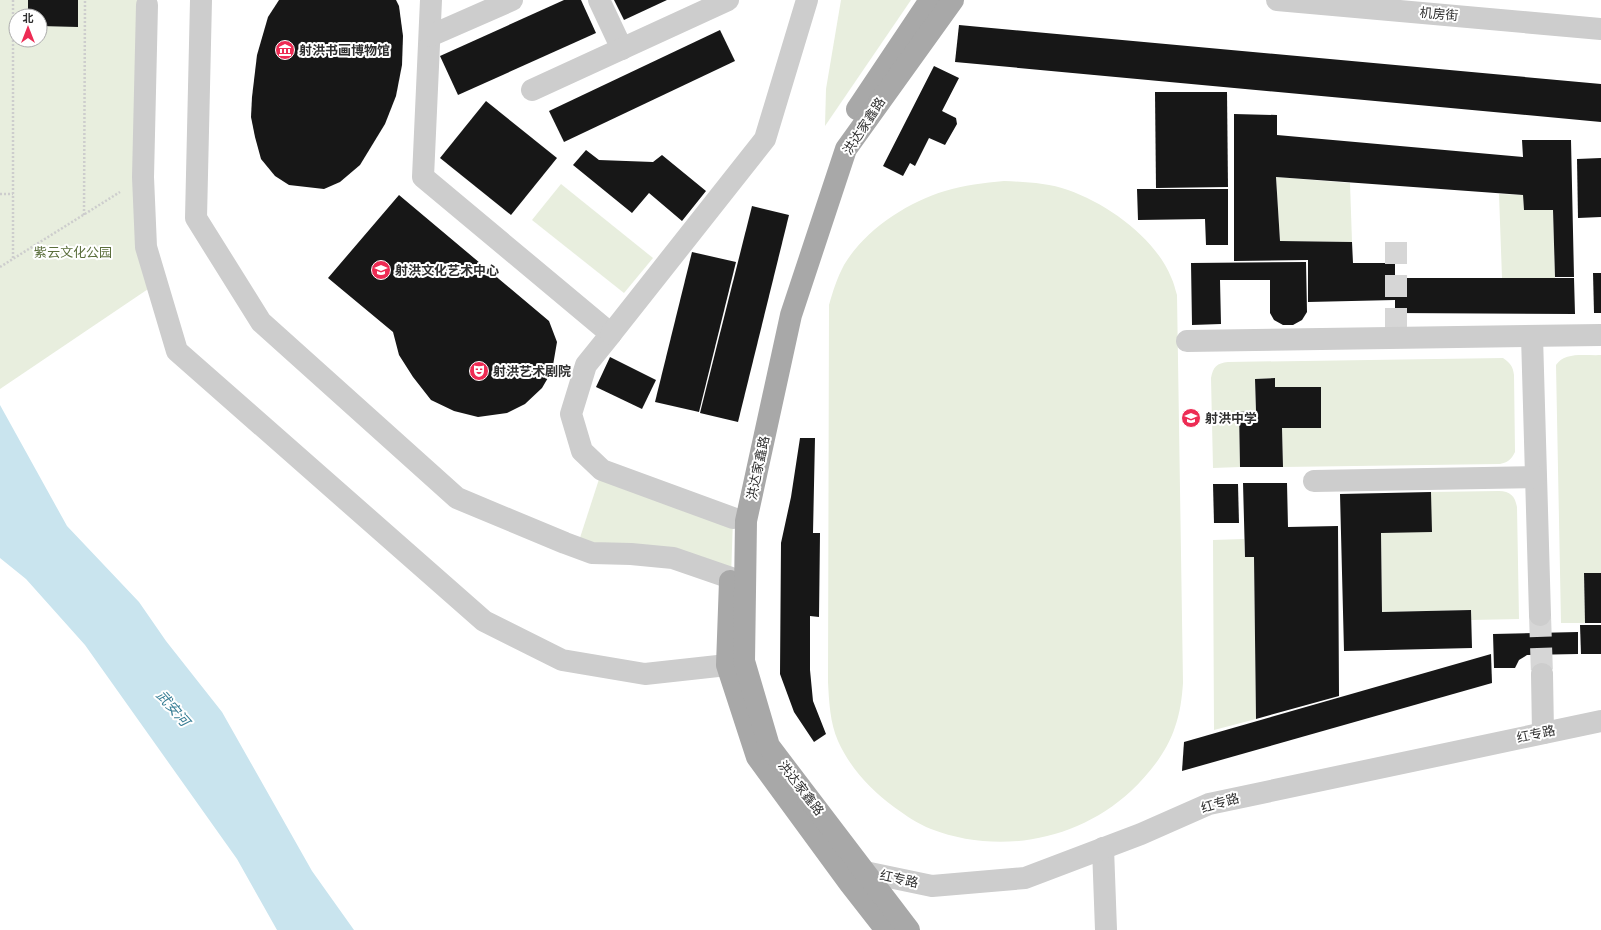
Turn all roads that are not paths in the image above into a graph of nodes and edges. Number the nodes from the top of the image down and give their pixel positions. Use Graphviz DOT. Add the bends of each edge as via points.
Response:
graph roads {
  1 [pos="201,0"];
  2 [pos="431,0"];
  3 [pos="512,0"];
  4 [pos="599,0"];
  5 [pos="728,0"];
  6 [pos="807,0"];
  7 [pos="930,0"];
  8 [pos="953,0"];
  9 [pos="1277,0"];
  10 [pos="147,5"];
  11 [pos="1601,29"];
  12 [pos="430,36"];
  13 [pos="622,49"];
  14 [pos="532,90"];
  15 [pos="611,334"];
  16 [pos="1601,335"];
  17 [pos="1532,336"];
  18 [pos="1187,341"];
  19 [pos="1535,477"];
  20 [pos="1314,481"];
  21 [pos="733,518"];
  22 [pos="731,578"];
  23 [pos="1540,615"];
  24 [pos="727,665"];
  25 [pos="1542,674"];
  26 [pos="1601,721"];
  27 [pos="1543,733"];
  28 [pos="1103,848"];
  29 [pos="858,878"];
  30 [pos="886,930"];
  31 [pos="909,930"];
  32 [pos="1106,930"];
  1 -- 22 [label="street" via="196,218 261,322 457,498 592,553 673,558"];
  2 -- 12 [label="street"];
  3 -- 12 [label="street"];
  4 -- 13 [label="street"];
  5 -- 13 [label="street"];
  6 -- 15 [label="street" via="765,139"];
  7 -- 21 [label="main road, 洪达家鑫路" via="838,139 780,313"];
  8 -- 29 [label="main road, 洪达家鑫路" via="846,149 791,315 746,521 744,661 769,746"];
  9 -- 11 [label="street, 机房街"];
  10 -- 24 [label="street" via="143,177 146,247 177,351 484,621 562,660 645,674"];
  12 -- 15 [label="street" via="423,177"];
  13 -- 14 [label="street"];
  15 -- 21 [label="street" via="586,365 571,414 582,451 602,470"];
  16 -- 17 [label="street"];
  17 -- 18 [label="street"];
  17 -- 19 [label="street"];
  19 -- 20 [label="street"];
  19 -- 23 [label="street"];
  21 -- 22 [label="main road, 洪达家鑫路"];
  22 -- 24 [label="main road, 洪达家鑫路"];
  24 -- 29 [label="main road, 洪达家鑫路" via="757,757"];
  25 -- 27 [label="street"];
  26 -- 27 [label="street, 红专路"];
  27 -- 28 [label="street, 红专路" via="1208,804"];
  28 -- 29 [label="street, 红专路" via="1025,878 932,886"];
  28 -- 32 [label="street"];
  29 -- 30 [label="main road, 洪达家鑫路"];
  29 -- 31 [label="main road, 洪达家鑫路"];
}
